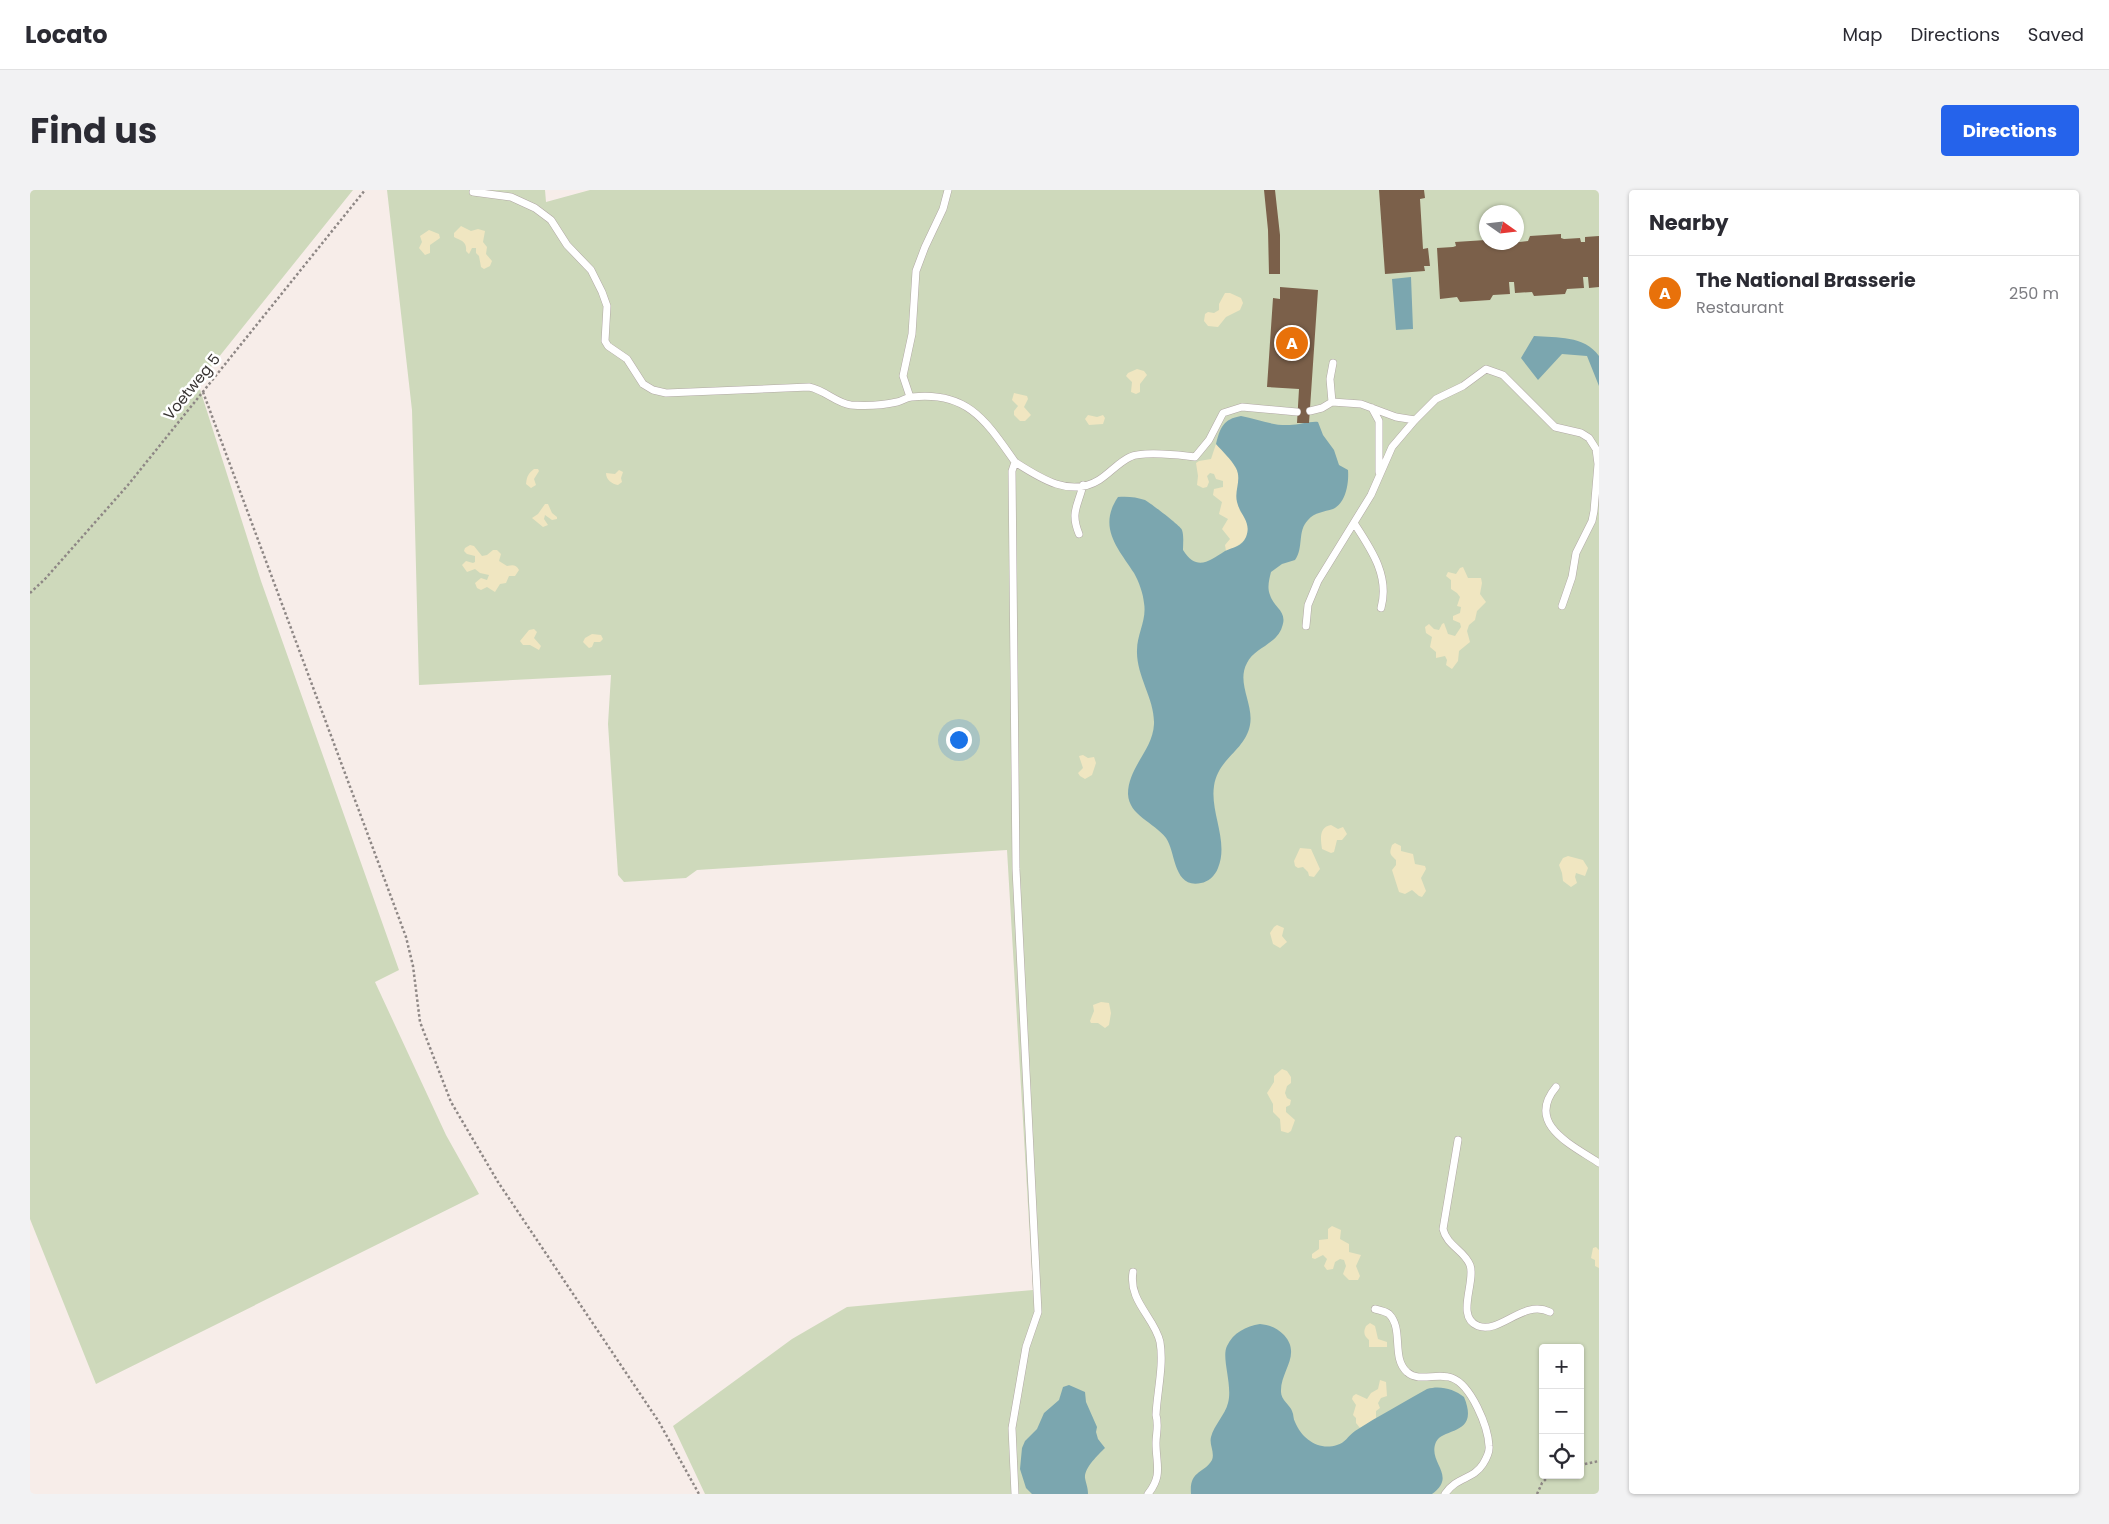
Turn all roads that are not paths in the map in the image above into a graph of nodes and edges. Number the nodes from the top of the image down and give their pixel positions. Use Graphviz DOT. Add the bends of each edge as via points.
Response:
graph roads {
  1 [pos="948,190"];
  2 [pos="473,192"];
  3 [pos="1333,363"];
  4 [pos="910,397"];
  5 [pos="1332,402"];
  6 [pos="1372,408"];
  7 [pos="1310,411"];
  8 [pos="1297,412"];
  9 [pos="1415,420"];
  10 [pos="1015,462"];
  11 [pos="1379,473"];
  12 [pos="1084,485"];
  13 [pos="1354,522"];
  14 [pos="1079,534"];
  15 [pos="1562,606"];
  16 [pos="1382,608"];
  17 [pos="1306,626"];
  18 [pos="1556,1087"];
  19 [pos="1458,1140"];
  20 [pos="1599,1163"];
  21 [pos="1134,1272"];
  22 [pos="1375,1309"];
  23 [pos="1550,1312"];
  24 [pos="1015,1494"];
  25 [pos="1148,1494"];
  26 [pos="1445,1494"];
  1 -- 4 [label="lane" via="946,202 916,271 912,329 903,376"];
  2 -- 4 [label="lane" via="511,197 536,208 551,220 567,246 591,270 602,292 607,306 605,341 608,346 627,359 643,384 653,390 666,393 809,388 852,405 897,402"];
  3 -- 5 [label="lane" via="1330,379"];
  4 -- 10 [label="lane" via="953,399 967,406 994,433"];
  5 -- 6 [label="lane" via="1352,402"];
  5 -- 7 [label="lane"];
  6 -- 9 [label="lane"];
  6 -- 11 [label="lane" via="1379,428"];
  8 -- 12 [label="lane" via="1242,407 1229,411 1223,414 1195,457 1172,454 1132,456 1097,481"];
  9 -- 11 [label="lane" via="1392,448"];
  9 -- 15 [label="lane" via="1436,399 1463,386 1486,369 1503,375 1554,427 1589,438 1596,449 1598,464 1594,511 1576,553"];
  10 -- 12 [label="lane" via="1039,478 1072,489"];
  10 -- 24 [label="lane" via="1012,472 1016,869 1038,1312 1026,1347 1012,1428"];
  11 -- 13 [label="lane" via="1371,495"];
  12 -- 14 [label="lane" via="1074,512"];
  13 -- 16 [label="lane" via="1376,558 1384,583"];
  13 -- 17 [label="lane" via="1318,581 1308,605"];
  18 -- 20 [label="lane" via="1544,1106 1547,1120 1556,1132"];
  19 -- 23 [label="lane" via="1443,1229 1449,1242 1470,1264 1467,1308 1470,1319 1487,1328 1531,1309 1542,1308"];
  21 -- 25 [label="lane" via="1134,1290 1158,1337 1160,1350 1156,1415 1158,1477"];
  22 -- 26 [label="lane" via="1388,1313 1393,1320 1400,1361 1406,1372 1417,1377 1446,1376 1458,1382 1470,1393 1483,1422 1490,1448 1486,1458 1477,1472 1456,1481"];
}
